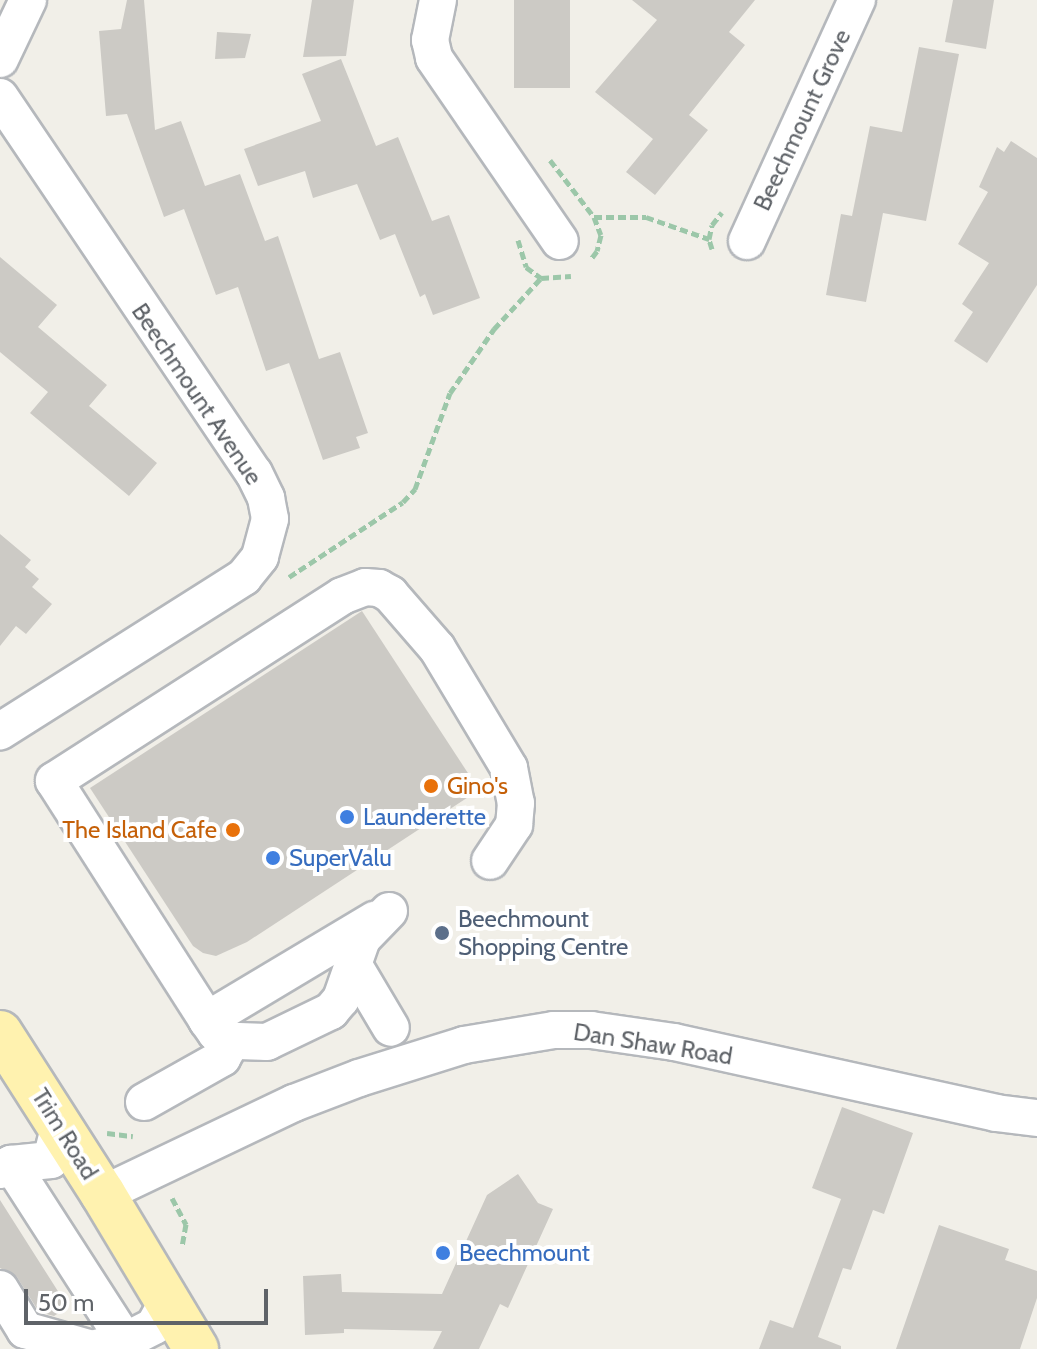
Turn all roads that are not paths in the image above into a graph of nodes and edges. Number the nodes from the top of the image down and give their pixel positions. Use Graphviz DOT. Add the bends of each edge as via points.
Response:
graph roads {
  1 [pos="28,0"];
  2 [pos="438,0"];
  3 [pos="857,0"];
  4 [pos="0,59"];
  5 [pos="0,97"];
  6 [pos="560,241"];
  7 [pos="747,241"];
  8 [pos="0,731"];
  9 [pos="490,861"];
  10 [pos="353,964"];
  11 [pos="391,1028"];
  12 [pos="220,1031"];
  13 [pos="0,1033"];
  14 [pos="144,1102"];
  15 [pos="1037,1118"];
  16 [pos="60,1125"];
  17 [pos="6,1167"];
  18 [pos="103,1194"];
  19 [pos="0,1289"];
  20 [pos="168,1301"];
  21 [pos="125,1341"];
  22 [pos="35,1342"];
  23 [pos="196,1349"];
  1 -- 4 [label="street"];
  2 -- 6 [label="street" via="430,40 434,58"];
  3 -- 7 [label="street, Beechmount Grove"];
  5 -- 8 [label="street, Beechmount Avenue" via="254,473 270,519 260,557 244,577"];
  9 -- 12 [label="street" via="514,825 514,780 504,756 437,648 390,594 365,587 342,596 54,781"];
  10 -- 11 [label="street"];
  10 -- 12 [label="street" via="331,1011 267,1042"];
  10 -- 12 [label="street" via="362,939 389,911"];
  12 -- 14 [label="street" via="222,1058"];
  13 -- 16 [label="main road, Trim Road"];
  15 -- 18 [label="street, Dan Shaw Road" via="674,1042 554,1030 464,1045 359,1078 294,1103"];
  16 -- 17 [label="street" via="51,1160"];
  16 -- 18 [label="main road, Trim Road"];
  17 -- 21 [label="street"];
  18 -- 20 [label="main road, Trim Road"];
  19 -- 22 [label="street"];
  20 -- 21 [label="street" via="154,1326"];
  20 -- 23 [label="main road, Trim Road"];
  21 -- 22 [label="street" via="92,1349"];
}
